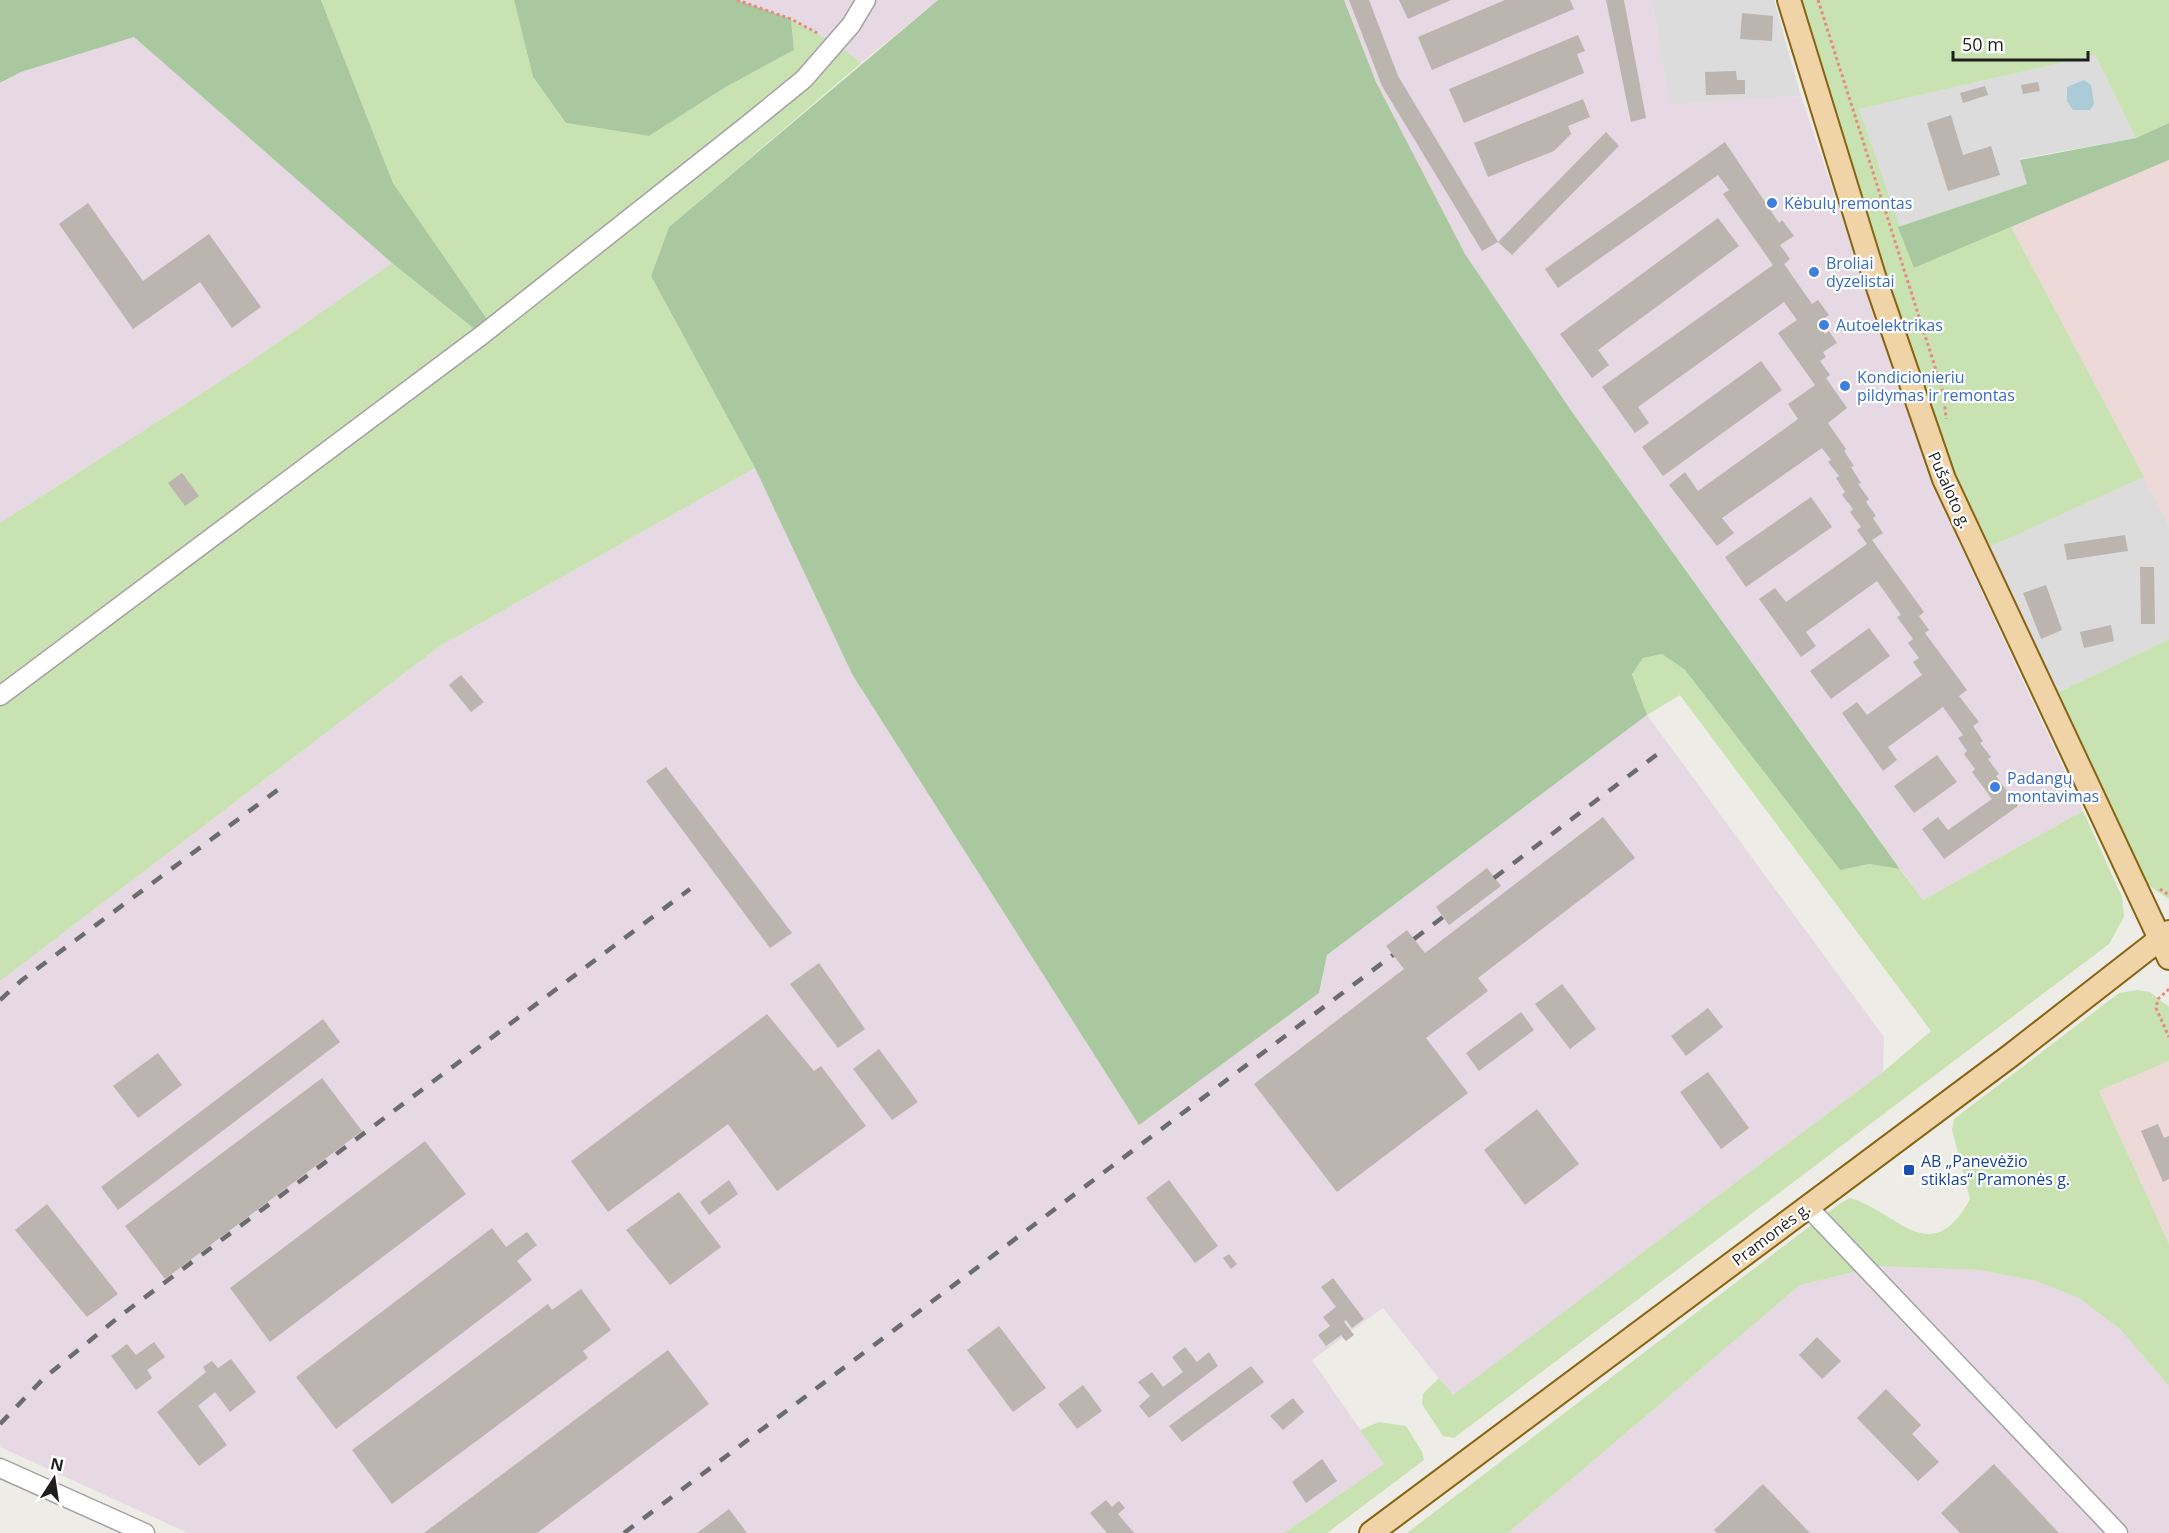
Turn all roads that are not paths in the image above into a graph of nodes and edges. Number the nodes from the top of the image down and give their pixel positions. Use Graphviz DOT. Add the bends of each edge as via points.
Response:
graph roads {
  1 [pos="866,0"];
  2 [pos="1789,0"];
  3 [pos="0,696"];
  4 [pos="2166,943"];
  5 [pos="1807,1206"];
  6 [pos="0,1468"];
  7 [pos="144,1533"];
  8 [pos="1371,1533"];
  9 [pos="2118,1533"];
  1 -- 3 [label="street" via="836,44 804,79 746,127 482,334"];
  2 -- 4 [label="main road, Pušaloto g." via="1874,276 1940,469"];
  4 -- 5 [label="main road, Pramonės g."];
  5 -- 8 [label="main road, Pramonės g."];
  5 -- 9 [label="street"];
  6 -- 7 [label="street"];
}
